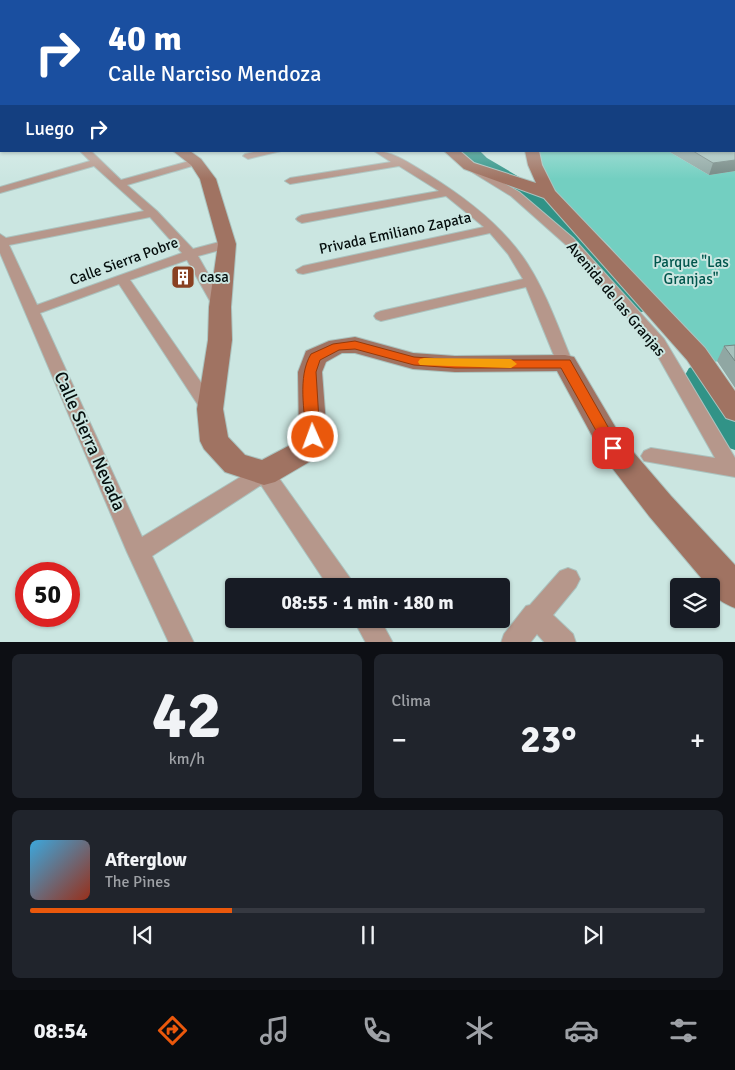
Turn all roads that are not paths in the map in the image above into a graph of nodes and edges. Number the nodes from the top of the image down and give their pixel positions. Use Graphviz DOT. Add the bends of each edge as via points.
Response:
graph roads {
  1 [pos="85,152"];
  2 [pos="270,152"];
  3 [pos="381,152"];
  4 [pos="452,152"];
  5 [pos="532,152"];
  6 [pos="248,156"];
  7 [pos="188,157"];
  8 [pos="96,162"];
  9 [pos="401,163"];
  10 [pos="290,182"];
  11 [pos="119,184"];
  12 [pos="0,190"];
  13 [pos="529,191"];
  14 [pos="447,193"];
  15 [pos="153,213"];
  16 [pos="302,219"];
  17 [pos="493,229"];
  18 [pos="1,241"];
  19 [pos="569,241"];
  20 [pos="226,244"];
  21 [pos="597,245"];
  22 [pos="190,254"];
  23 [pos="303,270"];
  24 [pos="123,280"];
  25 [pos="530,282"];
  26 [pos="220,307"];
  27 [pos="33,311"];
  28 [pos="381,316"];
  29 [pos="565,363"];
  30 [pos="210,409"];
  31 [pos="735,411"];
  32 [pos="651,456"];
  33 [pos="733,469"];
  34 [pos="264,473"];
  35 [pos="138,552"];
  36 [pos="336,578"];
  37 [pos="568,580"];
  38 [pos="735,591"];
  39 [pos="535,615"];
  40 [pos="371,628"];
  41 [pos="182,642"];
  42 [pos="381,642"];
  43 [pos="513,642"];
  44 [pos="564,642"];
  1 -- 8 [label="street"];
  2 -- 6 [label="street"];
  3 -- 9 [label="street"];
  4 -- 13 [label="main road, Avenida de las Granjas" via="476,168"];
  5 -- 13 [label="main road, Avenida de las Granjas" via="535,165"];
  7 -- 11 [label="street"];
  7 -- 20 [label="main road" via="208,179"];
  8 -- 11 [label="street"];
  8 -- 12 [label="street"];
  9 -- 10 [label="street"];
  9 -- 14 [label="street"];
  11 -- 15 [label="street"];
  13 -- 19 [label="street, Avenida de las Granjas"];
  13 -- 21 [label="main road, Avenida de las Granjas"];
  14 -- 16 [label="street"];
  14 -- 17 [label="street"];
  15 -- 18 [label="street"];
  15 -- 22 [label="street"];
  17 -- 23 [label="street, Privada Emiliano Zapata"];
  17 -- 25 [label="street" via="514,253"];
  18 -- 27 [label="street, Calle Sierra Nevada"];
  19 -- 21 [label="street"];
  19 -- 33 [label="street, Avenida de las Granjas" via="658,343"];
  20 -- 22 [label="street, Calle Sierra Pobre"];
  20 -- 26 [label="main road"];
  21 -- 31 [label="main road, Avenida de las Granjas" via="696,354"];
  22 -- 24 [label="street, Calle Sierra Pobre"];
  22 -- 26 [label="street"];
  24 -- 27 [label="street, Calle Sierra Pobre"];
  24 -- 30 [label="street"];
  25 -- 28 [label="street"];
  25 -- 29 [label="street"];
  26 -- 30 [label="main road" via="220,340"];
  27 -- 35 [label="street, Calle Sierra Nevada"];
  29 -- 34 [label="main road" via="414,361 355,345 337,346 315,357 310,372 313,437 306,450"];
  29 -- 38 [label="main road" via="613,448"];
  30 -- 34 [label="main road" via="214,441 235,464"];
  32 -- 33 [label="street"];
  34 -- 35 [label="street"];
  34 -- 36 [label="street"];
  35 -- 41 [label="street, Calle Sierra Nevada"];
  37 -- 39 [label="street"];
  39 -- 43 [label="street"];
  39 -- 44 [label="street"];
  40 -- 42 [label="street"];
}
